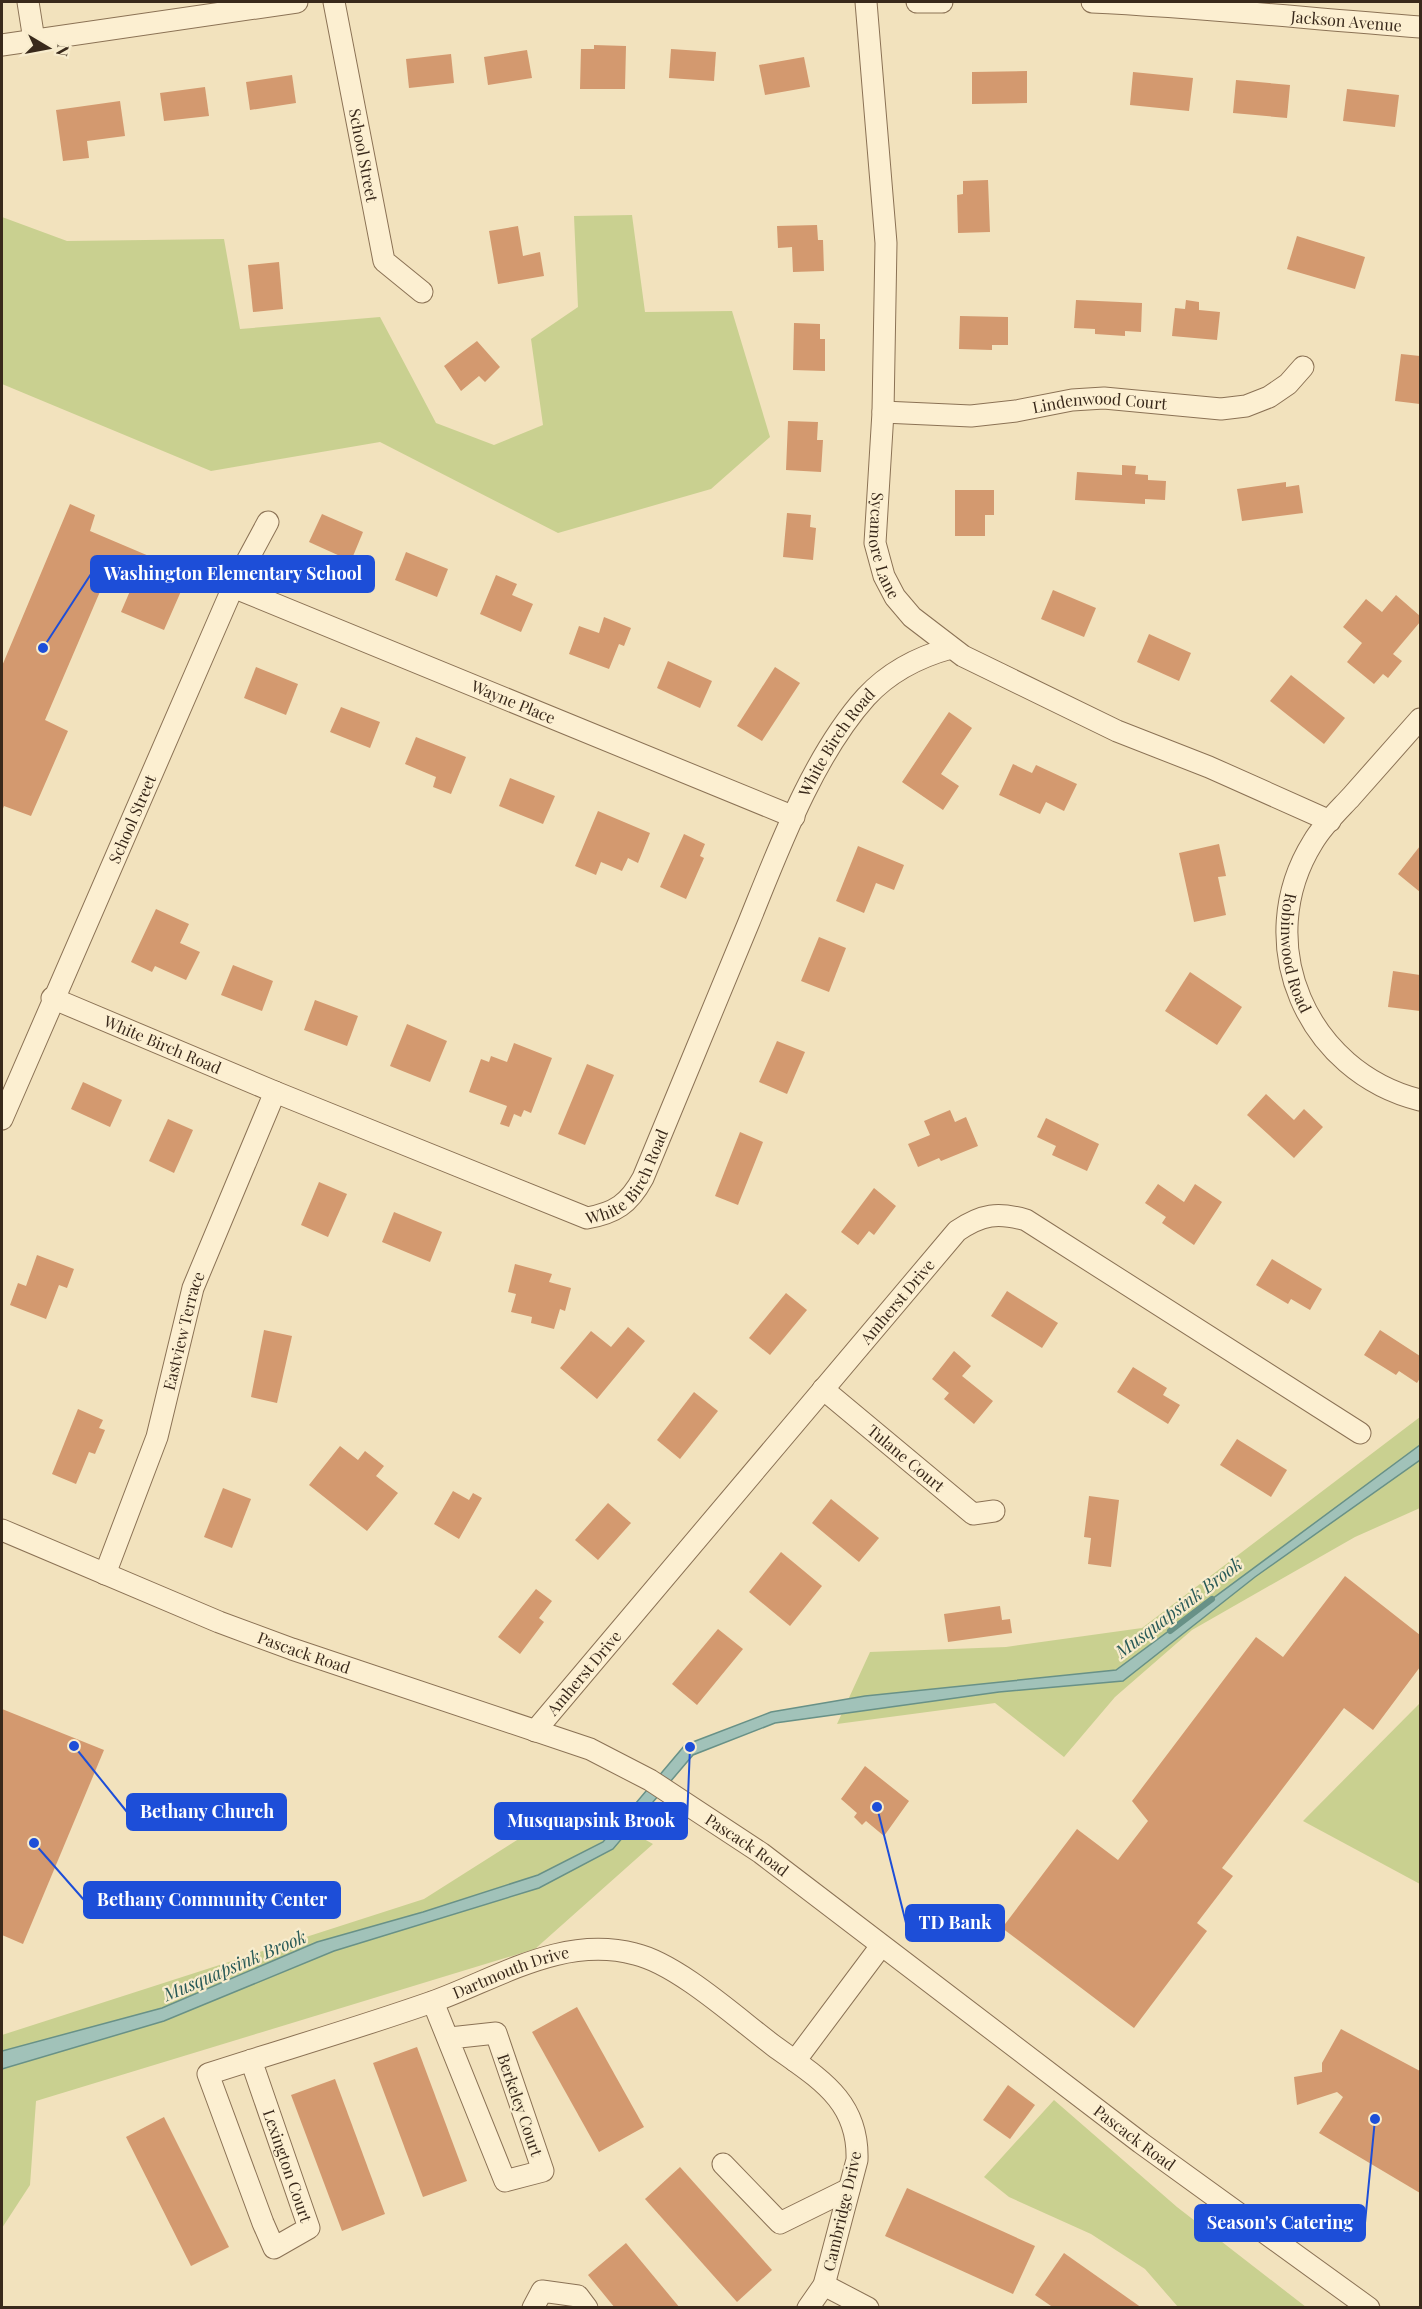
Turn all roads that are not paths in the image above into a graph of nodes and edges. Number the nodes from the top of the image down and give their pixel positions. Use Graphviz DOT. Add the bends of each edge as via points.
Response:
graph roads {
  1 [pos="28,2"];
  2 [pos="297,2"];
  3 [pos="334,2"];
  4 [pos="866,2"];
  5 [pos="917,2"];
  6 [pos="942,2"];
  7 [pos="1092,2"];
  8 [pos="258,4"];
  9 [pos="1420,27"];
  10 [pos="34,40"];
  11 [pos="2,45"];
  12 [pos="422,292"];
  13 [pos="1303,368"];
  14 [pos="883,412"];
  15 [pos="268,522"];
  16 [pos="233,587"];
  17 [pos="951,648"];
  18 [pos="1420,718"];
  19 [pos="794,817"];
  20 [pos="1330,821"];
  21 [pos="52,998"];
  22 [pos="275,1092"];
  23 [pos="1420,1100"];
  24 [pos="2,1119"];
  25 [pos="823,1389"];
  26 [pos="1360,1433"];
  27 [pos="994,1511"];
  28 [pos="2,1530"];
  29 [pos="105,1574"];
  30 [pos="535,1731"];
  31 [pos="882,1946"];
  32 [pos="433,2002"];
  33 [pos="450,2038"];
  34 [pos="251,2060"];
  35 [pos="795,2061"];
  36 [pos="208,2074"];
  37 [pos="723,2164"];
  38 [pos="849,2189"];
  39 [pos="824,2285"];
  40 [pos="533,2307"];
  41 [pos="587,2307"];
  42 [pos="808,2307"];
  43 [pos="868,2307"];
  44 [pos="1369,2307"];
  1 -- 10 [label="street"];
  2 -- 8 [label="street"];
  3 -- 12 [label="street, School Street" via="384,261"];
  4 -- 14 [label="street, Sycamore Lane" via="886,243"];
  5 -- 6 [label="street"];
  7 -- 9 [label="street, Jackson Avenue" via="1184,6"];
  8 -- 10 [label="street"];
  10 -- 11 [label="street"];
  13 -- 14 [label="street, Lindenwood Court" via="1269,398 1221,409 1104,398 971,416"];
  14 -- 17 [label="street, Sycamore Lane" via="876,549 895,597 912,617"];
  15 -- 16 [label="street, School Street"];
  16 -- 19 [label="street, Wayne Place"];
  16 -- 21 [label="street, School Street"];
  17 -- 19 [label="street, White Birch Road" via="905,664 865,698 825,753"];
  17 -- 20 [label="street, Sycamore Lane" via="1117,731"];
  18 -- 20 [label="street, Robinwood Road"];
  19 -- 22 [label="street, White Birch Road" via="643,1178 622,1205 605,1215 587,1218"];
  20 -- 23 [label="street, Robinwood Road" via="1313,841 1299,868 1291,898 1289,956 1296,986 1305,1012 1338,1055 1389,1090"];
  21 -- 22 [label="street, White Birch Road"];
  21 -- 24 [label="street, School Street"];
  22 -- 29 [label="street, Eastview Terrace" via="193,1288 157,1437"];
  25 -- 26 [label="street, Amherst Drive" via="957,1231 988,1215 1007,1215 1026,1220"];
  25 -- 27 [label="street, Tulane Court" via="973,1514"];
  25 -- 30 [label="street, Amherst Drive"];
  28 -- 29 [label="street, Pascack Road"];
  29 -- 30 [label="street, Pascack Road" via="314,1657"];
  30 -- 31 [label="street, Pascack Road" via="590,1749 679,1797 761,1853"];
  31 -- 35 [label="street"];
  31 -- 44 [label="street, Pascack Road" via="1141,2143"];
  32 -- 33 [label="street, Berkeley Court" via="505,2181 543,2171 496,2033"];
  32 -- 34 [label="street, Dartmouth Drive"];
  32 -- 35 [label="street, Dartmouth Drive" via="555,1953 610,1948 663,1965"];
  34 -- 36 [label="street, Dartmouth Drive"];
  34 -- 36 [label="street, Lexington Court" via="309,2228 274,2248"];
  35 -- 38 [label="street, Cambridge Drive" via="843,2103 853,2122 857,2160"];
  37 -- 38 [label="street" via="780,2223"];
  38 -- 39 [label="street, Cambridge Drive"];
  39 -- 42 [label="street, Cambridge Drive"];
  39 -- 43 [label="street"];
  40 -- 41 [label="street" via="542,2291 578,2296"];
}
